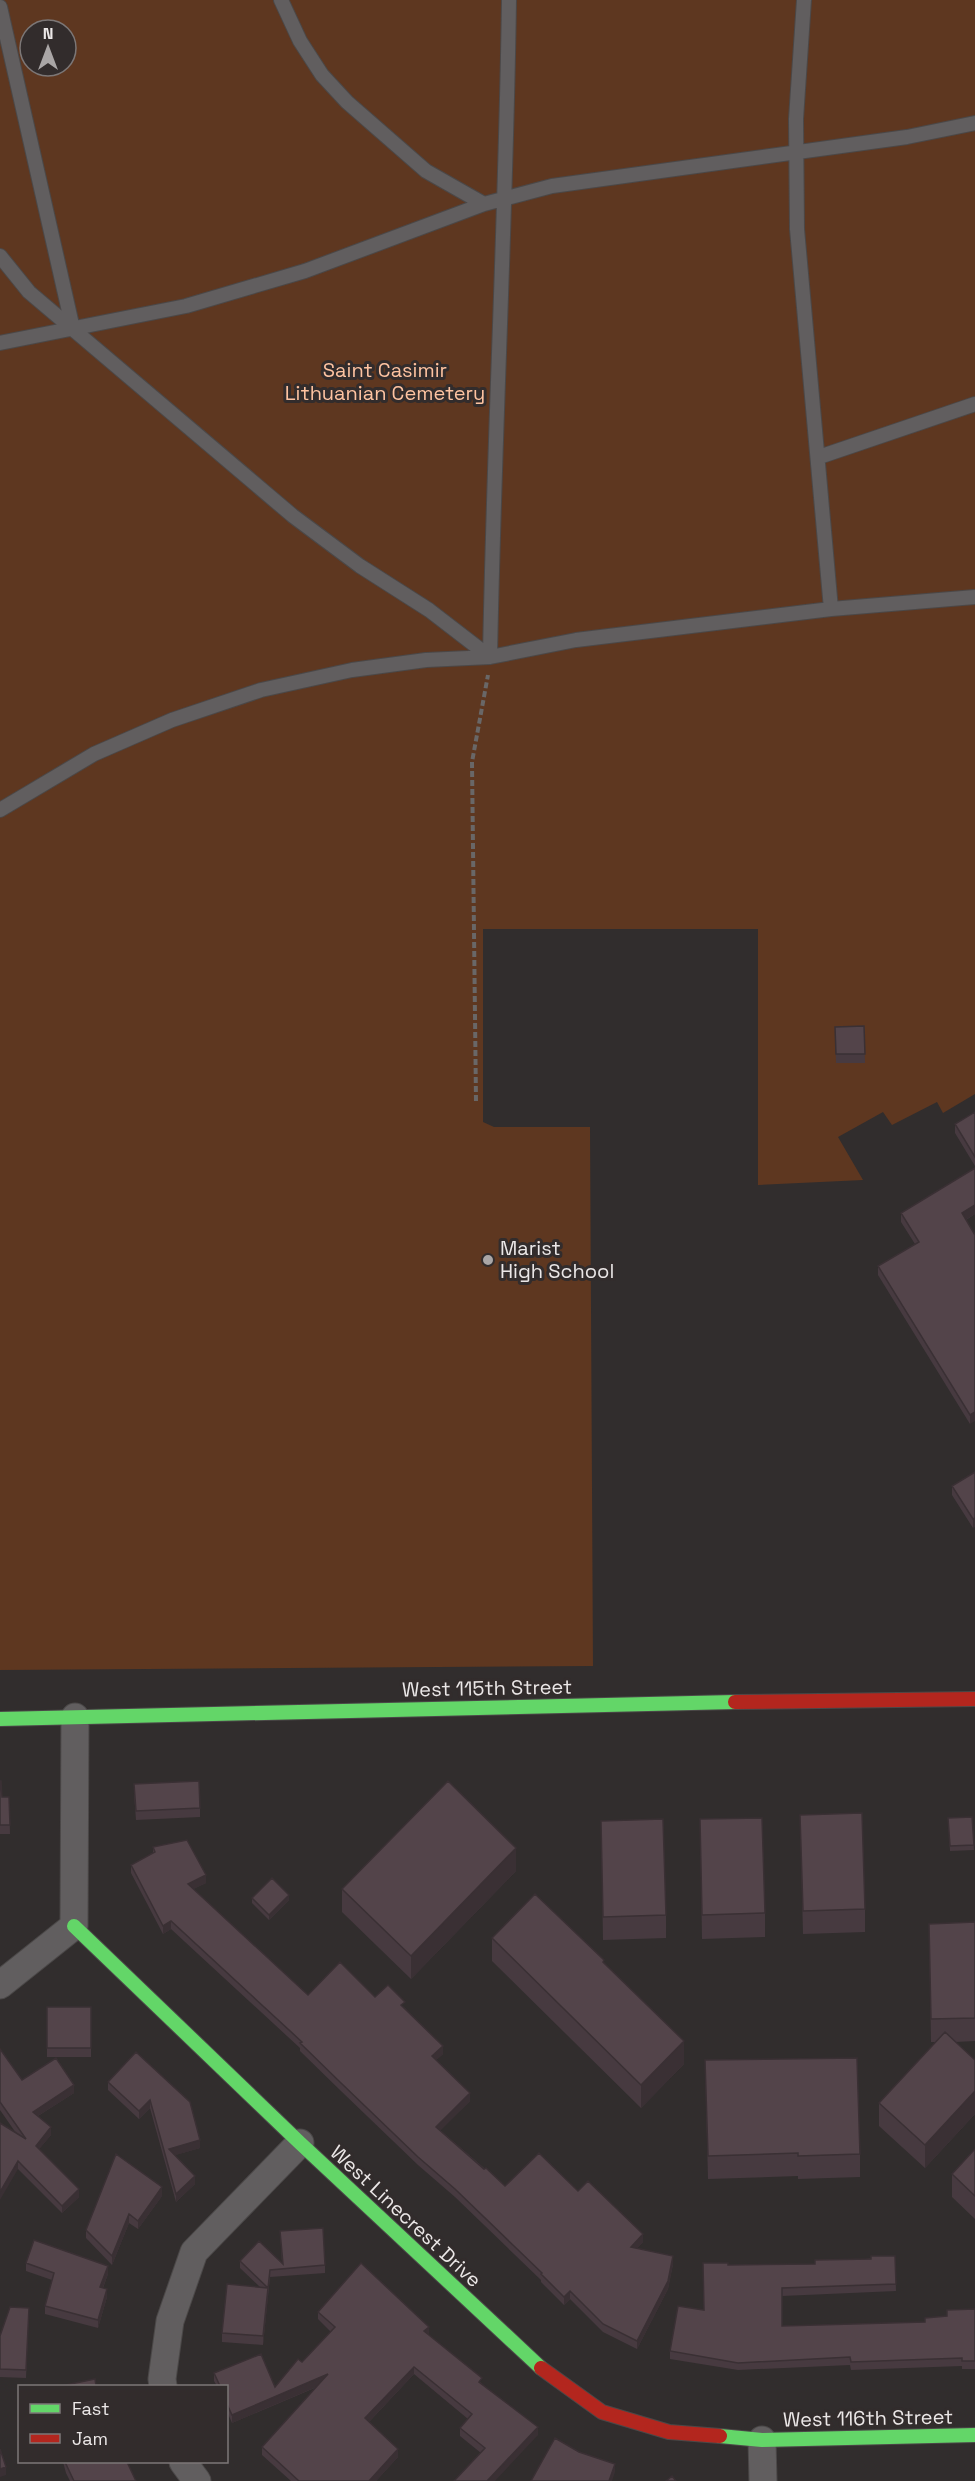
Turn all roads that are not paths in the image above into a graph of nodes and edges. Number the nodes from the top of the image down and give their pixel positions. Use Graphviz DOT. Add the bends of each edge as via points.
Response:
graph roads {
  1 [pos="281,0"];
  2 [pos="509,0"];
  3 [pos="804,0"];
  4 [pos="0,7"];
  5 [pos="975,123"];
  6 [pos="796,153"];
  7 [pos="503,199"];
  8 [pos="484,204"];
  9 [pos="0,256"];
  10 [pos="73,329"];
  11 [pos="0,343"];
  12 [pos="975,404"];
  13 [pos="819,457"];
  14 [pos="975,597"];
  15 [pos="831,609"];
  16 [pos="490,657"];
  17 [pos="0,810"];
  18 [pos="975,1699"];
  19 [pos="75,1717"];
  20 [pos="0,1719"];
  21 [pos="74,1926"];
  22 [pos="0,1985"];
  23 [pos="300,2143"];
  24 [pos="163,2385"];
  25 [pos="975,2435"];
  26 [pos="762,2440"];
  27 [pos="184,2463"];
  28 [pos="197,2481"];
  29 [pos="763,2481"];
  1 -- 8 [label="lane" via="300,41 322,75 347,102 426,171"];
  2 -- 7 [label="lane"];
  3 -- 6 [label="lane"];
  4 -- 10 [label="lane"];
  5 -- 6 [label="lane"];
  6 -- 7 [label="lane" via="552,186"];
  6 -- 13 [label="lane" via="797,229"];
  7 -- 8 [label="lane"];
  7 -- 16 [label="lane"];
  8 -- 10 [label="lane" via="305,271 186,306"];
  9 -- 10 [label="lane" via="29,292"];
  10 -- 11 [label="lane"];
  10 -- 16 [label="lane" via="293,516"];
  12 -- 13 [label="lane"];
  13 -- 15 [label="lane"];
  14 -- 15 [label="lane"];
  15 -- 16 [label="lane" via="576,640"];
  16 -- 17 [label="lane" via="426,660 352,670 261,690 172,720 94,754"];
  18 -- 19 [label="street, West 115th Street"];
  19 -- 20 [label="street, West 115th Street"];
  19 -- 21 [label="street"];
  21 -- 22 [label="street"];
  21 -- 23 [label="street, West Linecrest Drive"];
  23 -- 24 [label="street" via="194,2252 170,2321"];
  23 -- 26 [label="street, West Linecrest Drive" via="538,2366 602,2412 669,2432"];
  25 -- 26 [label="street, West 116th Street"];
  26 -- 29 [label="street"];
  27 -- 28 [label="street"];
}
